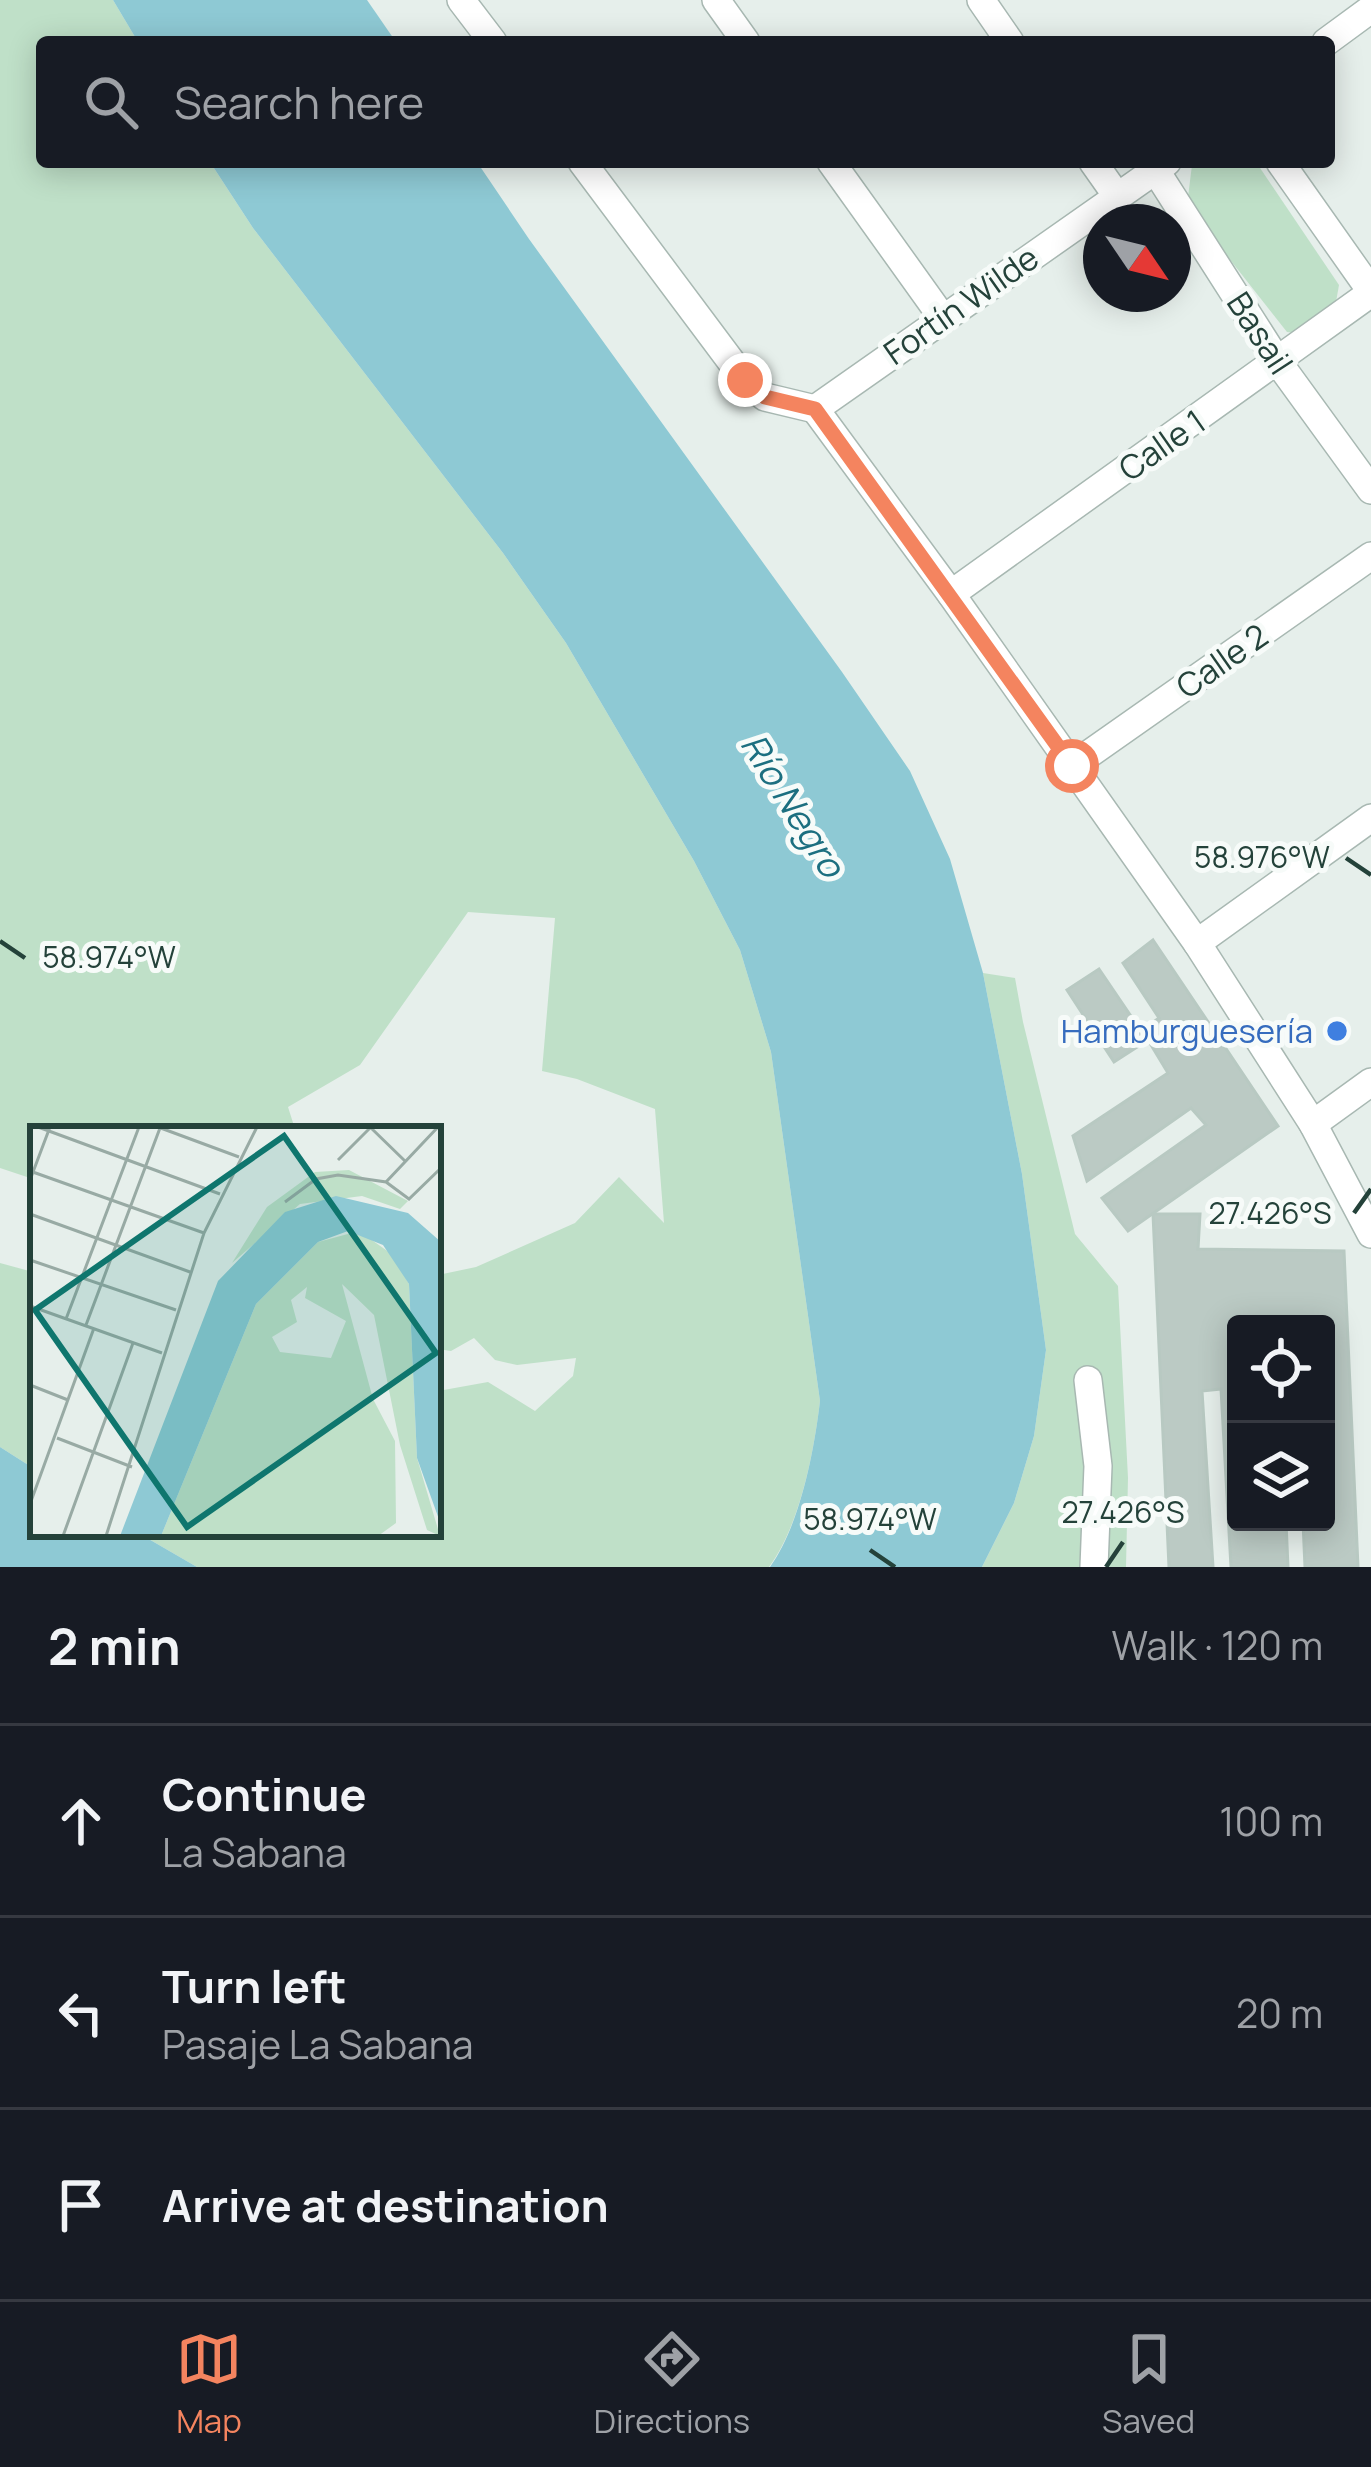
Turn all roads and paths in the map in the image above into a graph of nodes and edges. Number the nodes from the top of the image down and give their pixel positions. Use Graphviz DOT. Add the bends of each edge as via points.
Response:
graph roads {
  1 [pos="461,0"];
  2 [pos="716,0"];
  3 [pos="981,0"];
  4 [pos="1362,8"];
  5 [pos="488,36"];
  6 [pos="742,36"];
  7 [pos="1006,36"];
  8 [pos="1332,36"];
  9 [pos="586,168"];
  10 [pos="835,168"];
  11 [pos="1098,168"];
  12 [pos="1158,168"];
  13 [pos="1162,168"];
  14 [pos="1284,168"];
  15 [pos="1117,196"];
  16 [pos="1371,292"];
  17 [pos="943,317"];
  18 [pos="1278,362"];
  19 [pos="815,409"];
  20 [pos="1371,490"];
  21 [pos="1371,556"];
  22 [pos="951,594"];
  23 [pos="1072,766"];
  24 [pos="1371,818"];
  25 [pos="1197,944"];
  26 [pos="1371,1082"];
  27 [pos="1313,1124"];
  28 [pos="1371,1234"];
  29 [pos="1088,1380"];
  30 [pos="1094,1567"];
  1 -- 5 [label="street"];
  2 -- 6 [label="street"];
  3 -- 7 [label="street"];
  4 -- 8 [label="street"];
  9 -- 19 [label="street" via="745,380 765,397"];
  10 -- 17 [label="street"];
  11 -- 15 [label="street"];
  12 -- 15 [label="street, Fortín Wilde"];
  13 -- 18 [label="street, Basail"];
  14 -- 16 [label="street"];
  15 -- 17 [label="street, Fortín Wilde"];
  16 -- 18 [label="street, Calle 1"];
  17 -- 19 [label="street, Fortín Wilde"];
  18 -- 20 [label="street, Basail"];
  18 -- 22 [label="street, Calle 1"];
  19 -- 22 [label="street"];
  21 -- 23 [label="street, Calle 2"];
  22 -- 23 [label="street"];
  23 -- 25 [label="street"];
  24 -- 25 [label="street"];
  25 -- 27 [label="street"];
  26 -- 27 [label="street"];
  27 -- 28 [label="street"];
  29 -- 30 [label="street" via="1099,1466"];
}
